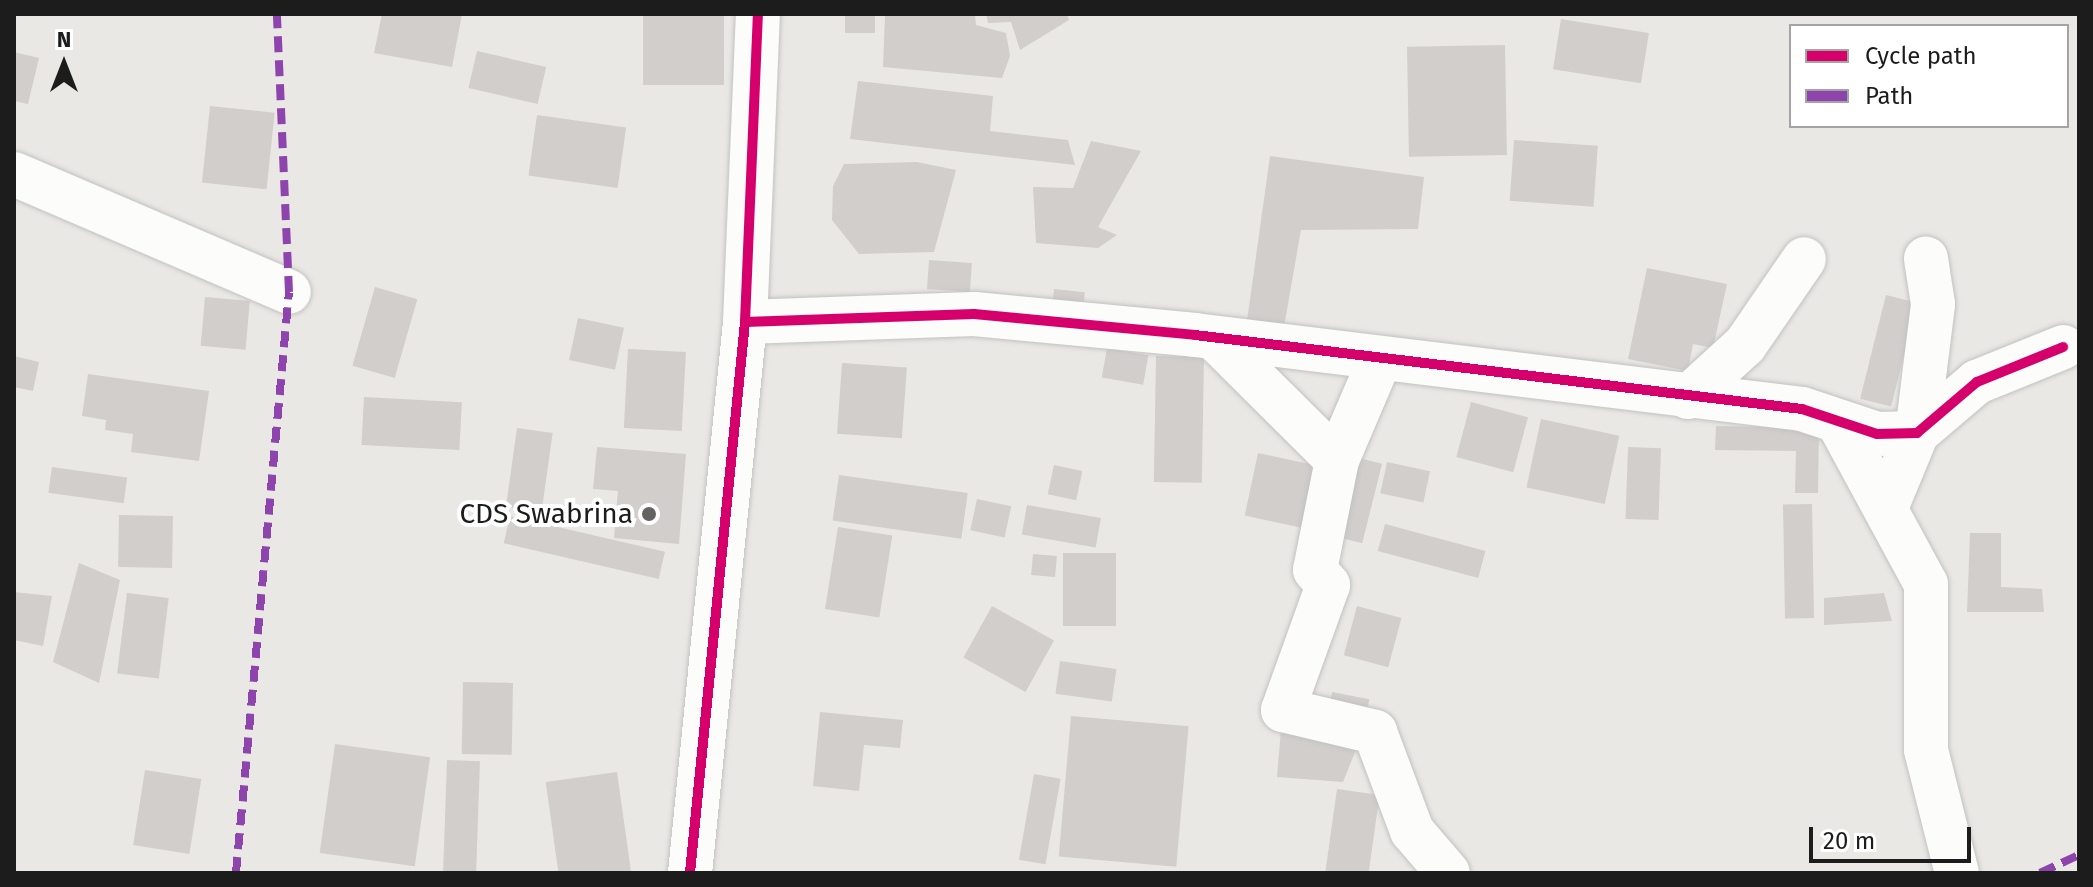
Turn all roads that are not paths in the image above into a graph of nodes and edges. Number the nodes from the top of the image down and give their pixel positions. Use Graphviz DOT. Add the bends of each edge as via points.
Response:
graph roads {
  1 [pos="758,14"];
  2 [pos="14,174"];
  3 [pos="1804,259"];
  4 [pos="1926,259"];
  5 [pos="289,292"];
  6 [pos="745,322"];
  7 [pos="1214,338"];
  8 [pos="2063,347"];
  9 [pos="1380,359"];
  10 [pos="1688,397"];
  11 [pos="1838,422"];
  12 [pos="1917,433"];
  13 [pos="1337,460"];
  14 [pos="1886,508"];
  15 [pos="690,873"];
  16 [pos="1448,873"];
  17 [pos="1957,873"];
  1 -- 6 [label="street"];
  2 -- 5 [label="street"];
  3 -- 10 [label="street" via="1745,345"];
  4 -- 12 [label="street" via="1933,304"];
  6 -- 7 [label="street" via="974,314"];
  6 -- 15 [label="street"];
  7 -- 9 [label="street"];
  7 -- 13 [label="street"];
  8 -- 12 [label="street" via="1977,382"];
  9 -- 10 [label="street"];
  9 -- 13 [label="street"];
  10 -- 11 [label="street" via="1802,409"];
  11 -- 12 [label="street" via="1877,434"];
  11 -- 14 [label="street"];
  12 -- 14 [label="street"];
  13 -- 16 [label="street" via="1315,570 1328,585 1283,710 1375,732 1412,831"];
  14 -- 17 [label="street" via="1926,584 1926,750"];
}
